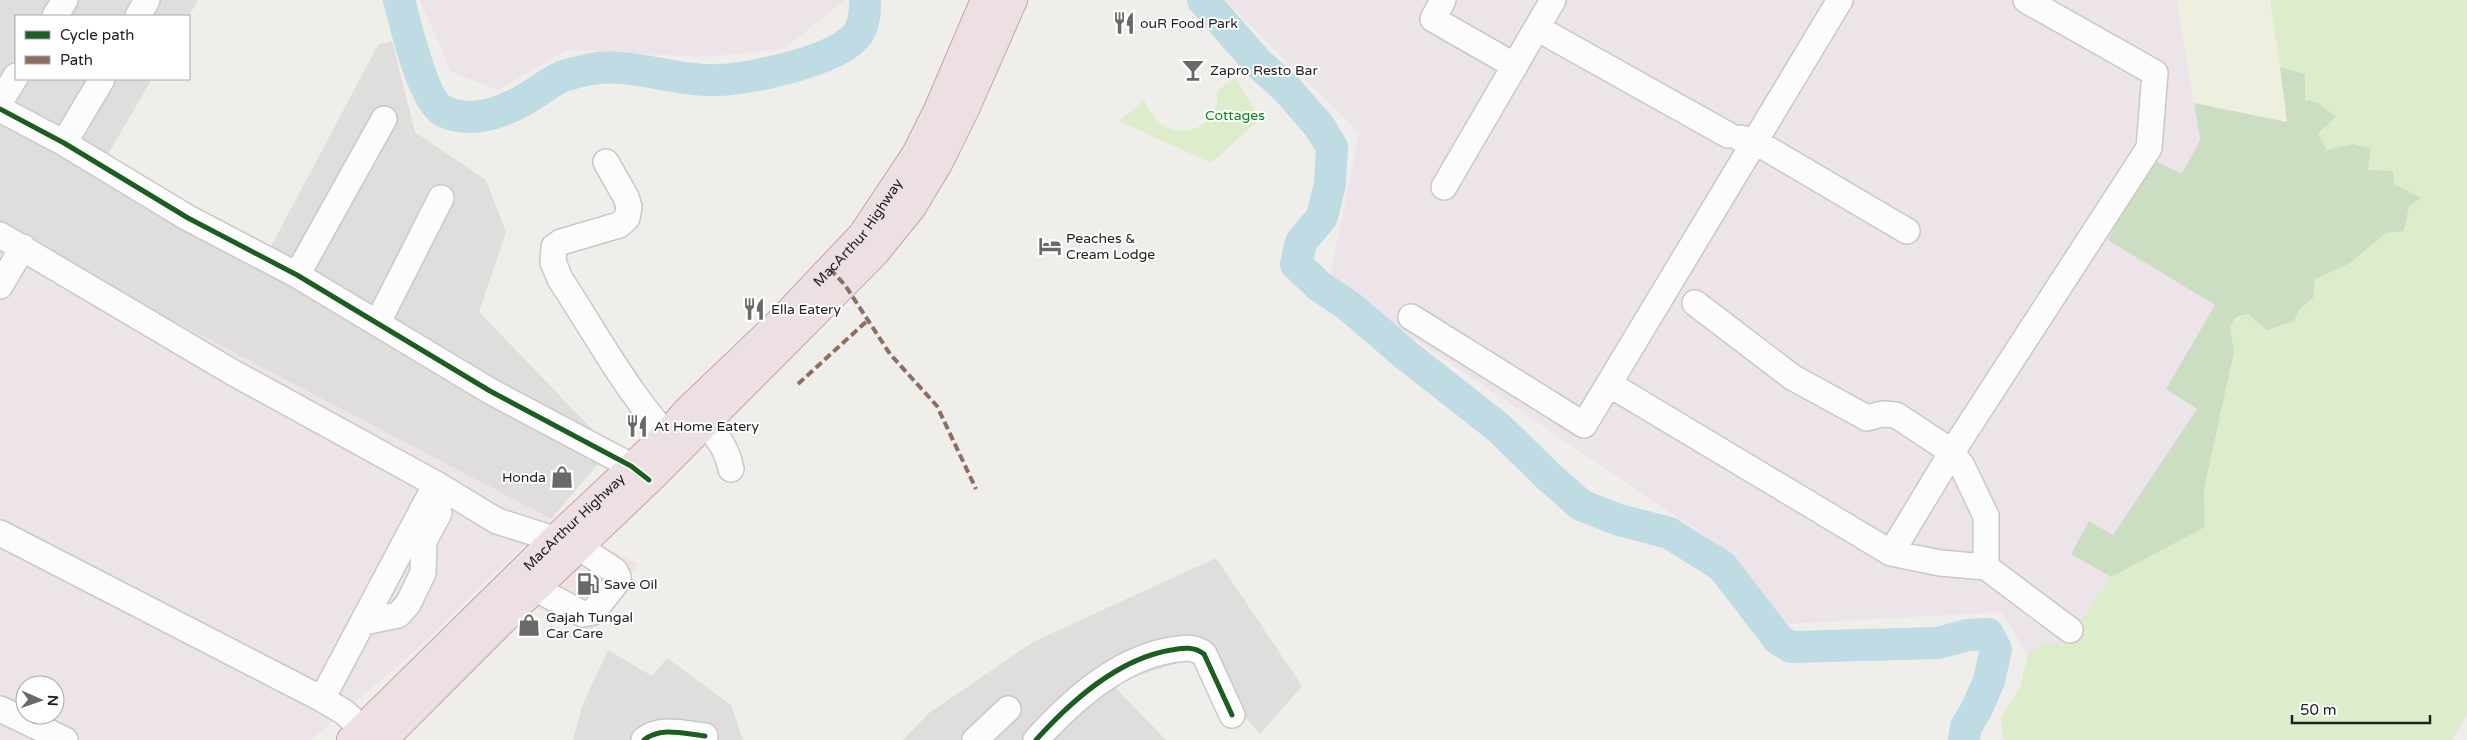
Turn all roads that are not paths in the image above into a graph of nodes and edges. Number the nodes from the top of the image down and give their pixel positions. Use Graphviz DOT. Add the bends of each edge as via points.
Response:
graph roads {
  1 [pos="65,0"];
  2 [pos="147,0"];
  3 [pos="1444,0"];
  4 [pos="1553,0"];
  5 [pos="1840,0"];
  6 [pos="2026,0"];
  7 [pos="1004,1"];
  8 [pos="56,15"];
  9 [pos="139,15"];
  10 [pos="1537,28"];
  11 [pos="1515,66"];
  12 [pos="15,78"];
  13 [pos="101,80"];
  14 [pos="0,102"];
  15 [pos="0,109"];
  16 [pos="384,119"];
  17 [pos="1741,138"];
  18 [pos="64,143"];
  19 [pos="606,162"];
  20 [pos="1444,187"];
  21 [pos="441,198"];
  22 [pos="1907,232"];
  23 [pos="0,235"];
  24 [pos="22,247"];
  25 [pos="297,275"];
  26 [pos="0,286"];
  27 [pos="1695,302"];
  28 [pos="1411,317"];
  29 [pos="378,322"];
  30 [pos="1608,384"];
  31 [pos="697,417"];
  32 [pos="673,442"];
  33 [pos="1952,452"];
  34 [pos="732,469"];
  35 [pos="640,473"];
  36 [pos="443,489"];
  37 [pos="0,534"];
  38 [pos="566,543"];
  39 [pos="1891,553"];
  40 [pos="1986,567"];
  41 [pos="526,584"];
  42 [pos="2070,630"];
  43 [pos="322,699"];
  44 [pos="0,708"];
  45 [pos="1008,710"];
  46 [pos="1232,715"];
  47 [pos="705,736"];
  48 [pos="368,737"];
  49 [pos="65,740"];
  50 [pos="644,740"];
  51 [pos="975,740"];
  52 [pos="1036,740"];
  1 -- 8 [label="street"];
  2 -- 9 [label="street"];
  3 -- 11 [label="street" via="1433,20"];
  4 -- 10 [label="street"];
  5 -- 17 [label="street"];
  6 -- 33 [label="street" via="2155,73 2149,148"];
  7 -- 31 [label="highway, MacArthur Highway" via="966,106 939,162 912,206 875,254 851,278"];
  10 -- 11 [label="street"];
  10 -- 17 [label="street"];
  11 -- 20 [label="street"];
  12 -- 14 [label="street"];
  13 -- 18 [label="street"];
  15 -- 18 [label="street"];
  16 -- 25 [label="street"];
  17 -- 22 [label="street"];
  17 -- 30 [label="street"];
  18 -- 25 [label="street" via="188,218"];
  19 -- 32 [label="street" via="626,196 627,218 619,225 561,242 554,247 553,262 560,279 633,391"];
  21 -- 29 [label="street"];
  23 -- 24 [label="street"];
  24 -- 26 [label="street"];
  24 -- 36 [label="street" via="232,372"];
  25 -- 29 [label="street"];
  27 -- 33 [label="street" via="1792,377 1867,418 1896,415"];
  28 -- 30 [label="street" via="1584,426"];
  29 -- 35 [label="street" via="490,391"];
  30 -- 39 [label="street"];
  31 -- 32 [label="highway, MacArthur Highway"];
  31 -- 34 [label="street" via="717,436"];
  32 -- 35 [label="highway, MacArthur Highway"];
  33 -- 39 [label="street"];
  33 -- 40 [label="street" via="1986,516"];
  35 -- 38 [label="highway, MacArthur Highway"];
  36 -- 38 [label="street" via="497,521"];
  36 -- 43 [label="street" via="414,550 364,622"];
  37 -- 43 [label="street"];
  38 -- 41 [label="highway, MacArthur Highway"];
  38 -- 41 [label="street" via="615,571 618,577 593,612 583,614"];
  39 -- 40 [label="street" via="1940,564"];
  40 -- 42 [label="street"];
  41 -- 48 [label="highway, MacArthur Highway"];
  43 -- 48 [label="street" via="344,712"];
  44 -- 49 [label="street"];
  45 -- 51 [label="street"];
  46 -- 52 [label="street" via="1204,654 1196,648 1185,648 1159,653 1121,667 1055,720"];
  47 -- 50 [label="street" via="662,732"];
}
